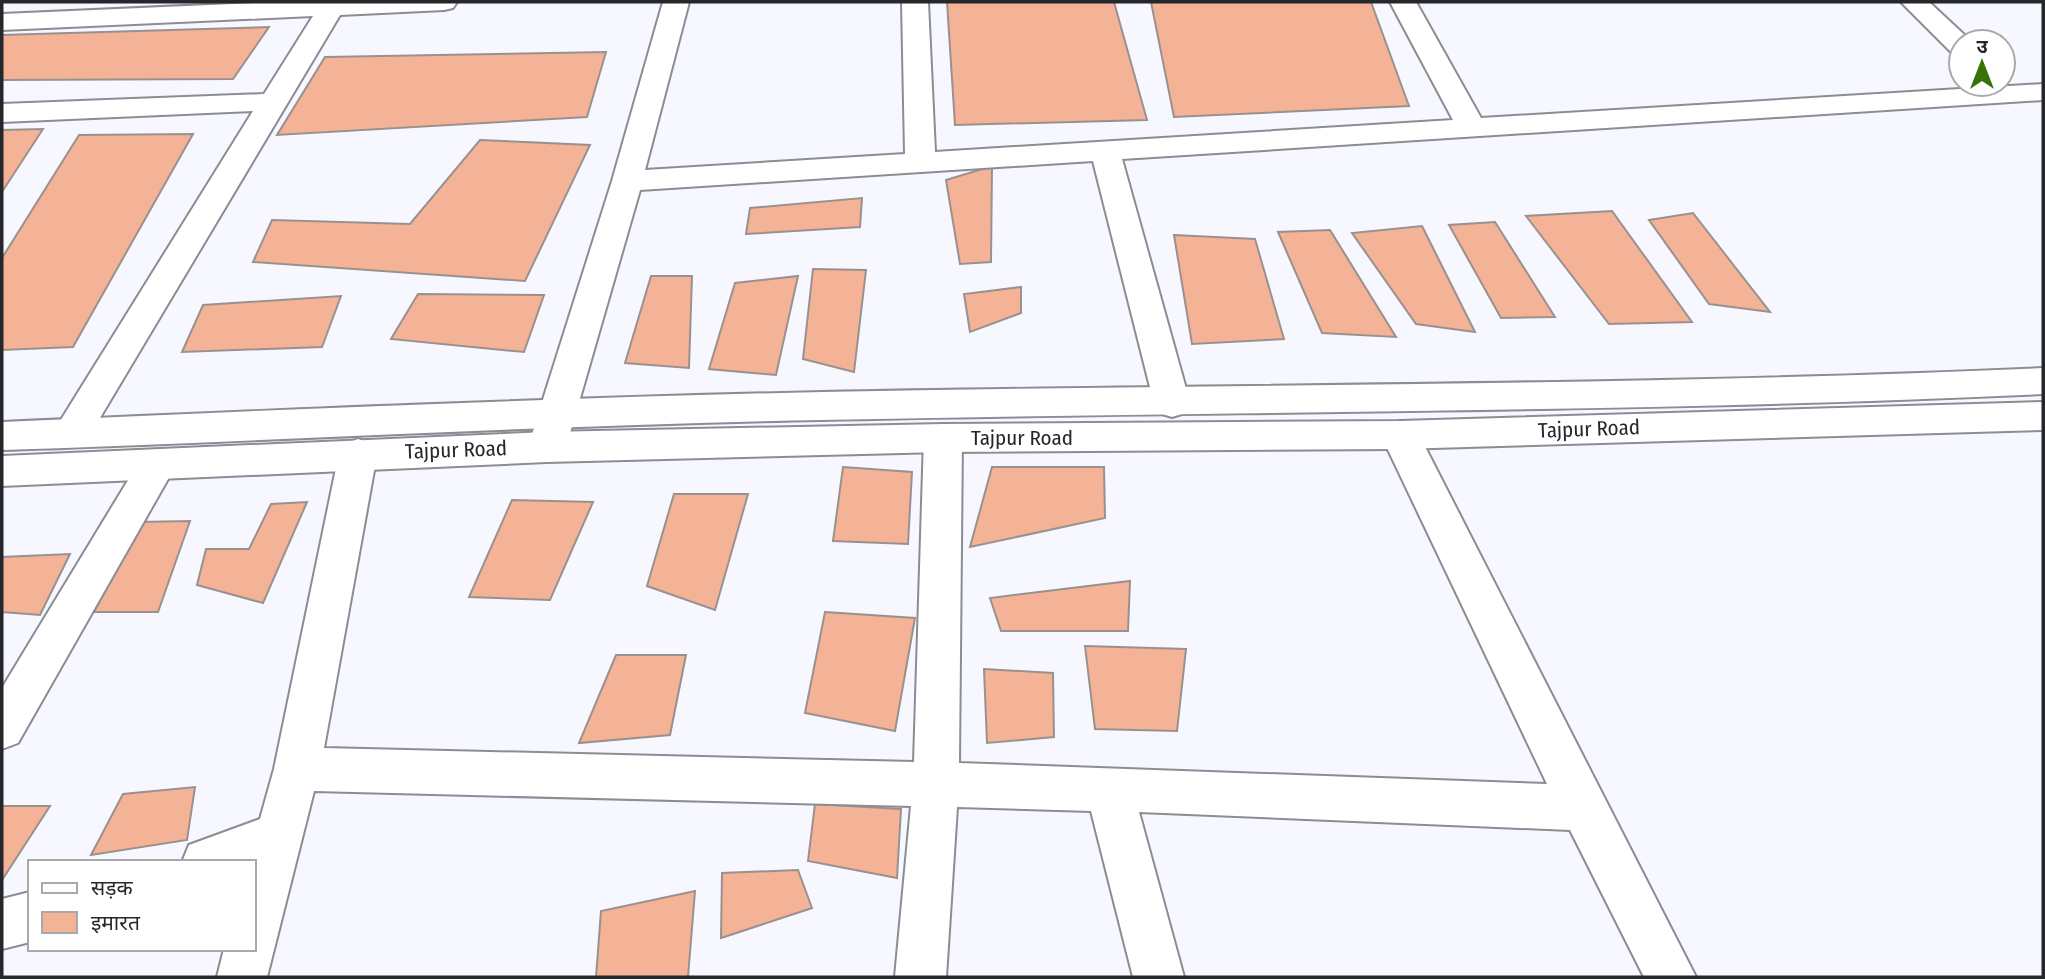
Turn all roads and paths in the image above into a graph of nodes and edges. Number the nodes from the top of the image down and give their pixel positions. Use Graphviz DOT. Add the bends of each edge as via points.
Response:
graph roads {
  1 [pos="444,2"];
  2 [pos="676,2"];
  3 [pos="915,2"];
  4 [pos="1403,2"];
  5 [pos="1914,2"];
  6 [pos="332,6"];
  7 [pos="2,22"];
  8 [pos="1947,33"];
  9 [pos="2017,90"];
  10 [pos="2043,92"];
  11 [pos="1947,93"];
  12 [pos="274,102"];
  13 [pos="2,113"];
  14 [pos="1472,128"];
  15 [pos="1105,150"];
  16 [pos="920,162"];
  17 [pos="627,181"];
  18 [pos="2043,381"];
  19 [pos="1172,403"];
  20 [pos="2043,416"];
  21 [pos="553,429"];
  22 [pos="72,433"];
  23 [pos="1400,435"];
  24 [pos="2,436"];
  25 [pos="943,438"];
  26 [pos="358,454"];
  27 [pos="157,465"];
  28 [pos="2,471"];
  29 [pos="2,728"];
  30 [pos="297,769"];
  31 [pos="936,784"];
  32 [pos="1109,789"];
  33 [pos="1583,808"];
  34 [pos="278,836"];
  35 [pos="212,860"];
  36 [pos="28,918"];
  37 [pos="2,924"];
  38 [pos="256,925"];
  39 [pos="249,951"];
  40 [pos="242,977"];
  41 [pos="920,977"];
  42 [pos="1158,977"];
  43 [pos="1671,977"];
  1 -- 6 [label="street"];
  2 -- 17 [label="street"];
  3 -- 16 [label="street"];
  4 -- 14 [label="street"];
  5 -- 8 [label="street"];
  6 -- 7 [label="street"];
  6 -- 12 [label="street"];
  9 -- 10 [label="street"];
  11 -- 14 [label="street"];
  12 -- 13 [label="street"];
  12 -- 22 [label="street"];
  14 -- 15 [label="street"];
  15 -- 16 [label="street"];
  15 -- 19 [label="street"];
  16 -- 17 [label="street"];
  17 -- 21 [label="street"];
  18 -- 19 [label="street, Tajpur Road" via="1390,401"];
  19 -- 21 [label="street, Tajpur Road" via="944,404"];
  20 -- 23 [label="street, Tajpur Road"];
  21 -- 22 [label="street, Tajpur Road"];
  21 -- 25 [label="street, Tajpur Road"];
  21 -- 26 [label="street, Tajpur Road"];
  22 -- 24 [label="street, Tajpur Road"];
  23 -- 25 [label="street, Tajpur Road"];
  23 -- 33 [label="street"];
  25 -- 31 [label="street"];
  26 -- 27 [label="street, Tajpur Road"];
  26 -- 30 [label="street"];
  27 -- 28 [label="street, Tajpur Road"];
  27 -- 29 [label="street"];
  30 -- 31 [label="street"];
  30 -- 34 [label="street"];
  31 -- 32 [label="street"];
  31 -- 41 [label="street"];
  32 -- 33 [label="street"];
  32 -- 42 [label="street"];
  33 -- 43 [label="street"];
  34 -- 35 [label="street"];
  34 -- 38 [label="street"];
  36 -- 37 [label="street"];
  39 -- 40 [label="street"];
}
